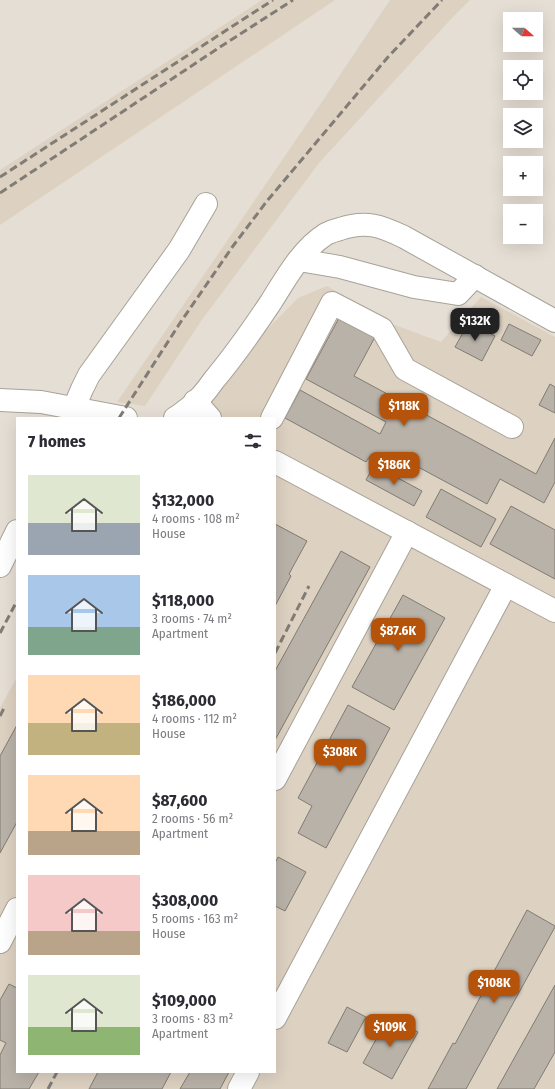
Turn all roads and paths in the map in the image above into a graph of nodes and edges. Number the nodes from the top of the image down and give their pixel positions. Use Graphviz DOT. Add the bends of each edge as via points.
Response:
graph roads {
  1 [pos="206,204"];
  2 [pos="299,260"];
  3 [pos="475,276"];
  4 [pos="555,321"];
  5 [pos="0,400"];
  6 [pos="196,402"];
  7 [pos="74,408"];
  8 [pos="51,411"];
  9 [pos="121,417"];
  10 [pos="176,417"];
  11 [pos="209,417"];
  12 [pos="273,417"];
  13 [pos="512,427"];
  14 [pos="276,463"];
  15 [pos="406,532"];
  16 [pos="16,533"];
  17 [pos="0,566"];
  18 [pos="506,585"];
  19 [pos="555,611"];
  20 [pos="276,777"];
  21 [pos="16,911"];
  22 [pos="0,942"];
  23 [pos="276,1016"];
  24 [pos="247,1073"];
  25 [pos="239,1089"];
  1 -- 7 [label="street" via="179,250 89,375"];
  2 -- 3 [label="street" via="458,294"];
  2 -- 3 [label="street" via="311,246 327,234 366,224 404,236"];
  2 -- 6 [label="street" via="228,364"];
  3 -- 4 [label="street"];
  5 -- 8 [label="street" via="11,400"];
  6 -- 10 [label="street"];
  6 -- 11 [label="street"];
  7 -- 8 [label="street"];
  7 -- 9 [label="street"];
  12 -- 13 [label="street" via="332,303 382,329 405,369"];
  14 -- 15 [label="street"];
  15 -- 18 [label="street"];
  15 -- 20 [label="street"];
  16 -- 17 [label="street"];
  18 -- 19 [label="street"];
  18 -- 23 [label="street"];
  21 -- 22 [label="street"];
  24 -- 25 [label="street"];
}
